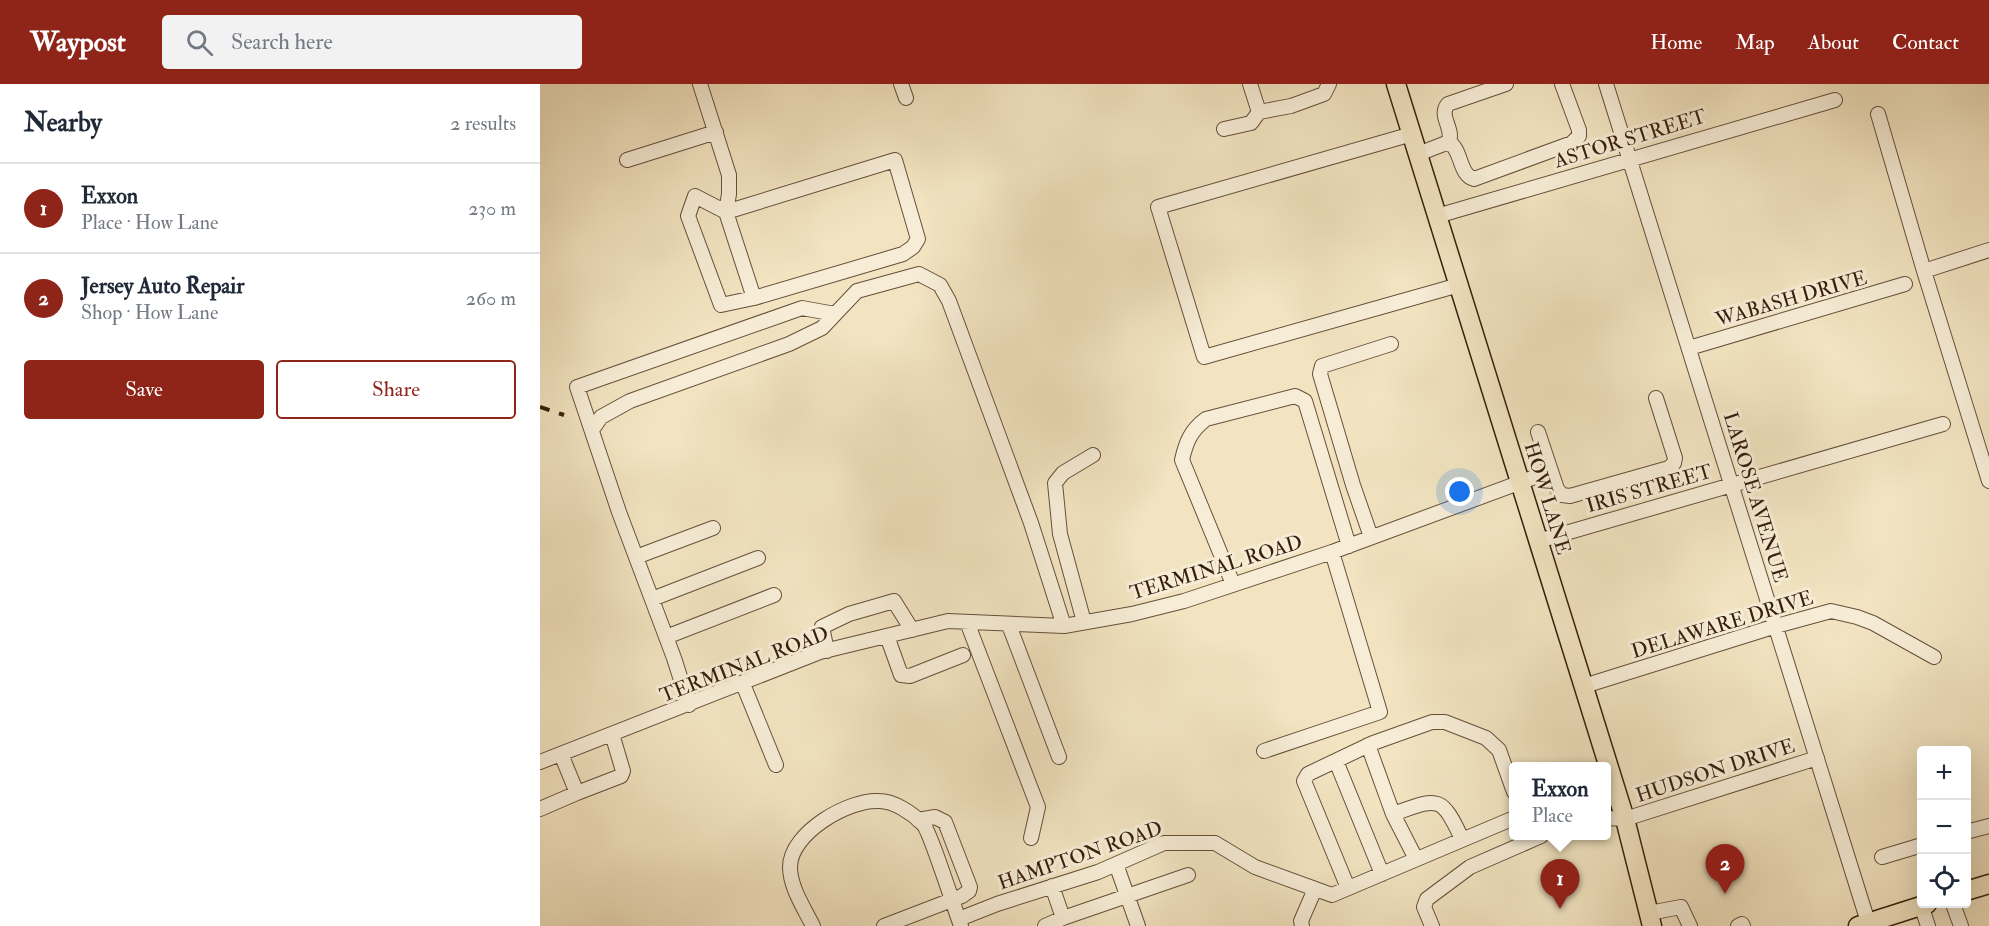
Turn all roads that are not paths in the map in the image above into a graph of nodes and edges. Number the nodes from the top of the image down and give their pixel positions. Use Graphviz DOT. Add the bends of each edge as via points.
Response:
graph roads {
  1 [pos="700,84"];
  2 [pos="901,84"];
  3 [pos="1250,84"];
  4 [pos="1329,84"];
  5 [pos="1396,84"];
  6 [pos="1506,84"];
  7 [pos="1562,84"];
  8 [pos="1606,84"];
  9 [pos="906,98"];
  10 [pos="1835,100"];
  11 [pos="1259,112"];
  12 [pos="1878,114"];
  13 [pos="1224,129"];
  14 [pos="716,132"];
  15 [pos="1412,134"];
  16 [pos="1449,142"];
  17 [pos="1418,154"];
  18 [pos="1630,159"];
  19 [pos="627,160"];
  20 [pos="726,212"];
  21 [pos="1437,216"];
  22 [pos="1989,250"];
  23 [pos="1924,271"];
  24 [pos="1459,285"];
  25 [pos="1905,285"];
  26 [pos="754,298"];
  27 [pos="835,314"];
  28 [pos="1391,344"];
  29 [pos="1689,348"];
  30 [pos="1656,398"];
  31 [pos="1943,424"];
  32 [pos="592,430"];
  33 [pos="1538,432"];
  34 [pos="1093,455"];
  35 [pos="1551,471"];
  36 [pos="1520,481"];
  37 [pos="1989,481"];
  38 [pos="1732,485"];
  39 [pos="713,528"];
  40 [pos="1371,537"];
  41 [pos="1538,541"];
  42 [pos="1349,546"];
  43 [pos="1332,552"];
  44 [pos="636,556"];
  45 [pos="758,558"];
  46 [pos="1233,584"];
  47 [pos="774,596"];
  48 [pos="652,599"];
  49 [pos="967,622"];
  50 [pos="1084,622"];
  51 [pos="1009,624"];
  52 [pos="1064,626"];
  53 [pos="1776,626"];
  54 [pos="912,630"];
  55 [pos="887,636"];
  56 [pos="666,637"];
  57 [pos="827,651"];
  58 [pos="963,656"];
  59 [pos="1934,657"];
  60 [pos="743,684"];
  61 [pos="1584,686"];
  62 [pos="689,705"];
  63 [pos="612,734"];
  64 [pos="1368,745"];
  65 [pos="1264,751"];
  66 [pos="561,754"];
  67 [pos="1059,757"];
  68 [pos="1817,758"];
  69 [pos="1336,761"];
  70 [pos="540,762"];
  71 [pos="1604,762"];
  72 [pos="776,765"];
  73 [pos="1509,778"];
  74 [pos="1611,790"];
  75 [pos="577,793"];
  76 [pos="540,809"];
  77 [pos="1394,814"];
  78 [pos="1616,819"];
  79 [pos="1509,820"];
  80 [pos="921,823"];
  81 [pos="1989,826"];
  82 [pos="1971,831"];
  83 [pos="1031,838"];
  84 [pos="1462,839"];
  85 [pos="1532,840"];
  86 [pos="1917,846"];
  87 [pos="1882,857"];
  88 [pos="1416,859"];
  89 [pos="1116,864"];
  90 [pos="1382,874"];
  91 [pos="1188,875"];
  92 [pos="1989,884"];
  93 [pos="1052,886"];
  94 [pos="1348,888"];
  95 [pos="1315,889"];
  96 [pos="1971,889"];
  97 [pos="1128,897"];
  98 [pos="952,900"];
  99 [pos="1917,906"];
  100 [pos="1925,908"];
  101 [pos="1955,908"];
  102 [pos="1063,918"];
  103 [pos="1651,920"];
  104 [pos="960,922"];
  105 [pos="1863,924"];
  106 [pos="813,926"];
  107 [pos="884,926"];
  108 [pos="1045,926"];
  109 [pos="1138,926"];
  110 [pos="1302,926"];
  111 [pos="1432,926"];
  112 [pos="1690,926"];
  113 [pos="1929,926"];
  114 [pos="1961,926"];
  1 -- 14 [label="street"];
  2 -- 9 [label="street"];
  3 -- 11 [label="street"];
  4 -- 11 [label="street" via="1324,94"];
  5 -- 15 [label="main road, HOW LANE"];
  6 -- 16 [label="street" via="1444,108"];
  7 -- 16 [label="street" via="1579,130 1572,144 1474,179 1466,174 1455,146"];
  8 -- 18 [label="street, LAROSE AVENUE"];
  10 -- 18 [label="street, ASTOR STREET"];
  11 -- 13 [label="street" via="1251,123"];
  12 -- 23 [label="street"];
  14 -- 19 [label="street"];
  14 -- 20 [label="street" via="729,175"];
  15 -- 17 [label="main road, HOW LANE"];
  15 -- 24 [label="street" via="1158,207 1204,357"];
  16 -- 17 [label="street"];
  17 -- 21 [label="main road, HOW LANE"];
  18 -- 21 [label="street, ASTOR STREET"];
  18 -- 29 [label="street, LAROSE AVENUE"];
  20 -- 26 [label="street"];
  20 -- 26 [label="street" via="695,196 688,216 721,305"];
  20 -- 26 [label="street" via="895,160 918,238 913,247 903,254"];
  21 -- 24 [label="main road, HOW LANE"];
  22 -- 23 [label="street"];
  23 -- 37 [label="street"];
  24 -- 36 [label="main road, HOW LANE"];
  25 -- 29 [label="street, WABASH DRIVE"];
  27 -- 32 [label="street" via="822,328 789,344 630,401 601,417"];
  27 -- 32 [label="street" via="802,308 577,387"];
  27 -- 52 [label="street" via="857,291 886,282 919,274 940,285 1031,523"];
  28 -- 40 [label="street" via="1322,366 1320,374"];
  29 -- 38 [label="street, LAROSE AVENUE"];
  30 -- 35 [label="street" via="1675,458 1670,468 1570,496 1557,489"];
  31 -- 38 [label="street, IRIS STREET"];
  32 -- 44 [label="street"];
  33 -- 35 [label="street"];
  34 -- 50 [label="street" via="1064,473 1056,483 1060,534"];
  35 -- 36 [label="street, TERMINAL ROAD"];
  36 -- 40 [label="street, TERMINAL ROAD"];
  36 -- 41 [label="main road, HOW LANE"];
  38 -- 41 [label="street, IRIS STREET"];
  38 -- 53 [label="street, LAROSE AVENUE"];
  39 -- 44 [label="street"];
  40 -- 42 [label="street, TERMINAL ROAD"];
  41 -- 61 [label="main road, HOW LANE"];
  42 -- 43 [label="street, TERMINAL ROAD"];
  42 -- 46 [label="street" via="1305,401 1295,396 1206,419 1195,427 1182,460"];
  43 -- 46 [label="street, TERMINAL ROAD"];
  43 -- 65 [label="street" via="1380,712"];
  44 -- 48 [label="street"];
  45 -- 48 [label="street"];
  46 -- 50 [label="street, TERMINAL ROAD" via="1184,601"];
  47 -- 56 [label="street"];
  48 -- 56 [label="street"];
  49 -- 51 [label="street, TERMINAL ROAD"];
  49 -- 54 [label="street, TERMINAL ROAD" via="948,621"];
  49 -- 83 [label="street" via="1038,807"];
  50 -- 52 [label="street, TERMINAL ROAD"];
  51 -- 52 [label="street, TERMINAL ROAD"];
  51 -- 67 [label="street"];
  53 -- 59 [label="street, DELAWARE DRIVE" via="1835,612 1873,623"];
  53 -- 61 [label="street, DELAWARE DRIVE"];
  53 -- 68 [label="street, LAROSE AVENUE"];
  54 -- 55 [label="street, TERMINAL ROAD"];
  54 -- 57 [label="street" via="894,601 849,614 822,627"];
  55 -- 57 [label="street, TERMINAL ROAD"];
  55 -- 58 [label="street" via="901,675 910,676"];
  56 -- 62 [label="street"];
  57 -- 60 [label="street, TERMINAL ROAD"];
  60 -- 62 [label="street, TERMINAL ROAD"];
  60 -- 72 [label="street"];
  61 -- 71 [label="main road, HOW LANE"];
  62 -- 63 [label="street, TERMINAL ROAD"];
  63 -- 66 [label="street, TERMINAL ROAD"];
  63 -- 75 [label="street" via="623,771 621,776"];
  64 -- 69 [label="street"];
  64 -- 73 [label="street" via="1432,722 1445,722 1486,738 1499,750"];
  64 -- 77 [label="street"];
  66 -- 70 [label="street, TERMINAL ROAD"];
  66 -- 75 [label="street"];
  68 -- 78 [label="street, HUDSON DRIVE"];
  68 -- 105 [label="street, LAROSE AVENUE"];
  69 -- 90 [label="street"];
  69 -- 94 [label="street" via="1308,774 1304,781"];
  74 -- 78 [label="main road, HOW LANE"];
  75 -- 76 [label="street"];
  77 -- 84 [label="street" via="1427,802 1442,805"];
  77 -- 88 [label="street"];
  78 -- 103 [label="main road, HOW LANE"];
  79 -- 84 [label="street, HAMPTON ROAD"];
  80 -- 98 [label="street, HAMPTON ROAD"];
  80 -- 98 [label="street" via="935,817 945,822 964,867 969,891"];
  80 -- 106 [label="street" via="892,804 871,801 844,809 809,831 791,857 790,867"];
  81 -- 82 [label="street"];
  84 -- 88 [label="street, HAMPTON ROAD"];
  85 -- 111 [label="street" via="1470,867 1427,899 1424,907"];
  86 -- 87 [label="street"];
  88 -- 90 [label="street, HAMPTON ROAD"];
  89 -- 93 [label="street, HAMPTON ROAD"];
  89 -- 95 [label="street, HAMPTON ROAD" via="1164,843 1215,843 1255,867"];
  89 -- 97 [label="street"];
  90 -- 94 [label="street, HAMPTON ROAD"];
  91 -- 97 [label="street"];
  92 -- 96 [label="main road"];
  93 -- 102 [label="street"];
  93 -- 104 [label="street, HAMPTON ROAD"];
  94 -- 95 [label="street, HAMPTON ROAD" via="1332,895"];
  95 -- 110 [label="street"];
  97 -- 102 [label="street"];
  97 -- 109 [label="street"];
  98 -- 104 [label="street, HAMPTON ROAD"];
  98 -- 107 [label="street"];
  99 -- 105 [label="main road"];
  100 -- 113 [label="street"];
  101 -- 114 [label="street"];
  102 -- 108 [label="street"];
  103 -- 112 [label="street" via="1681,907"];
}
